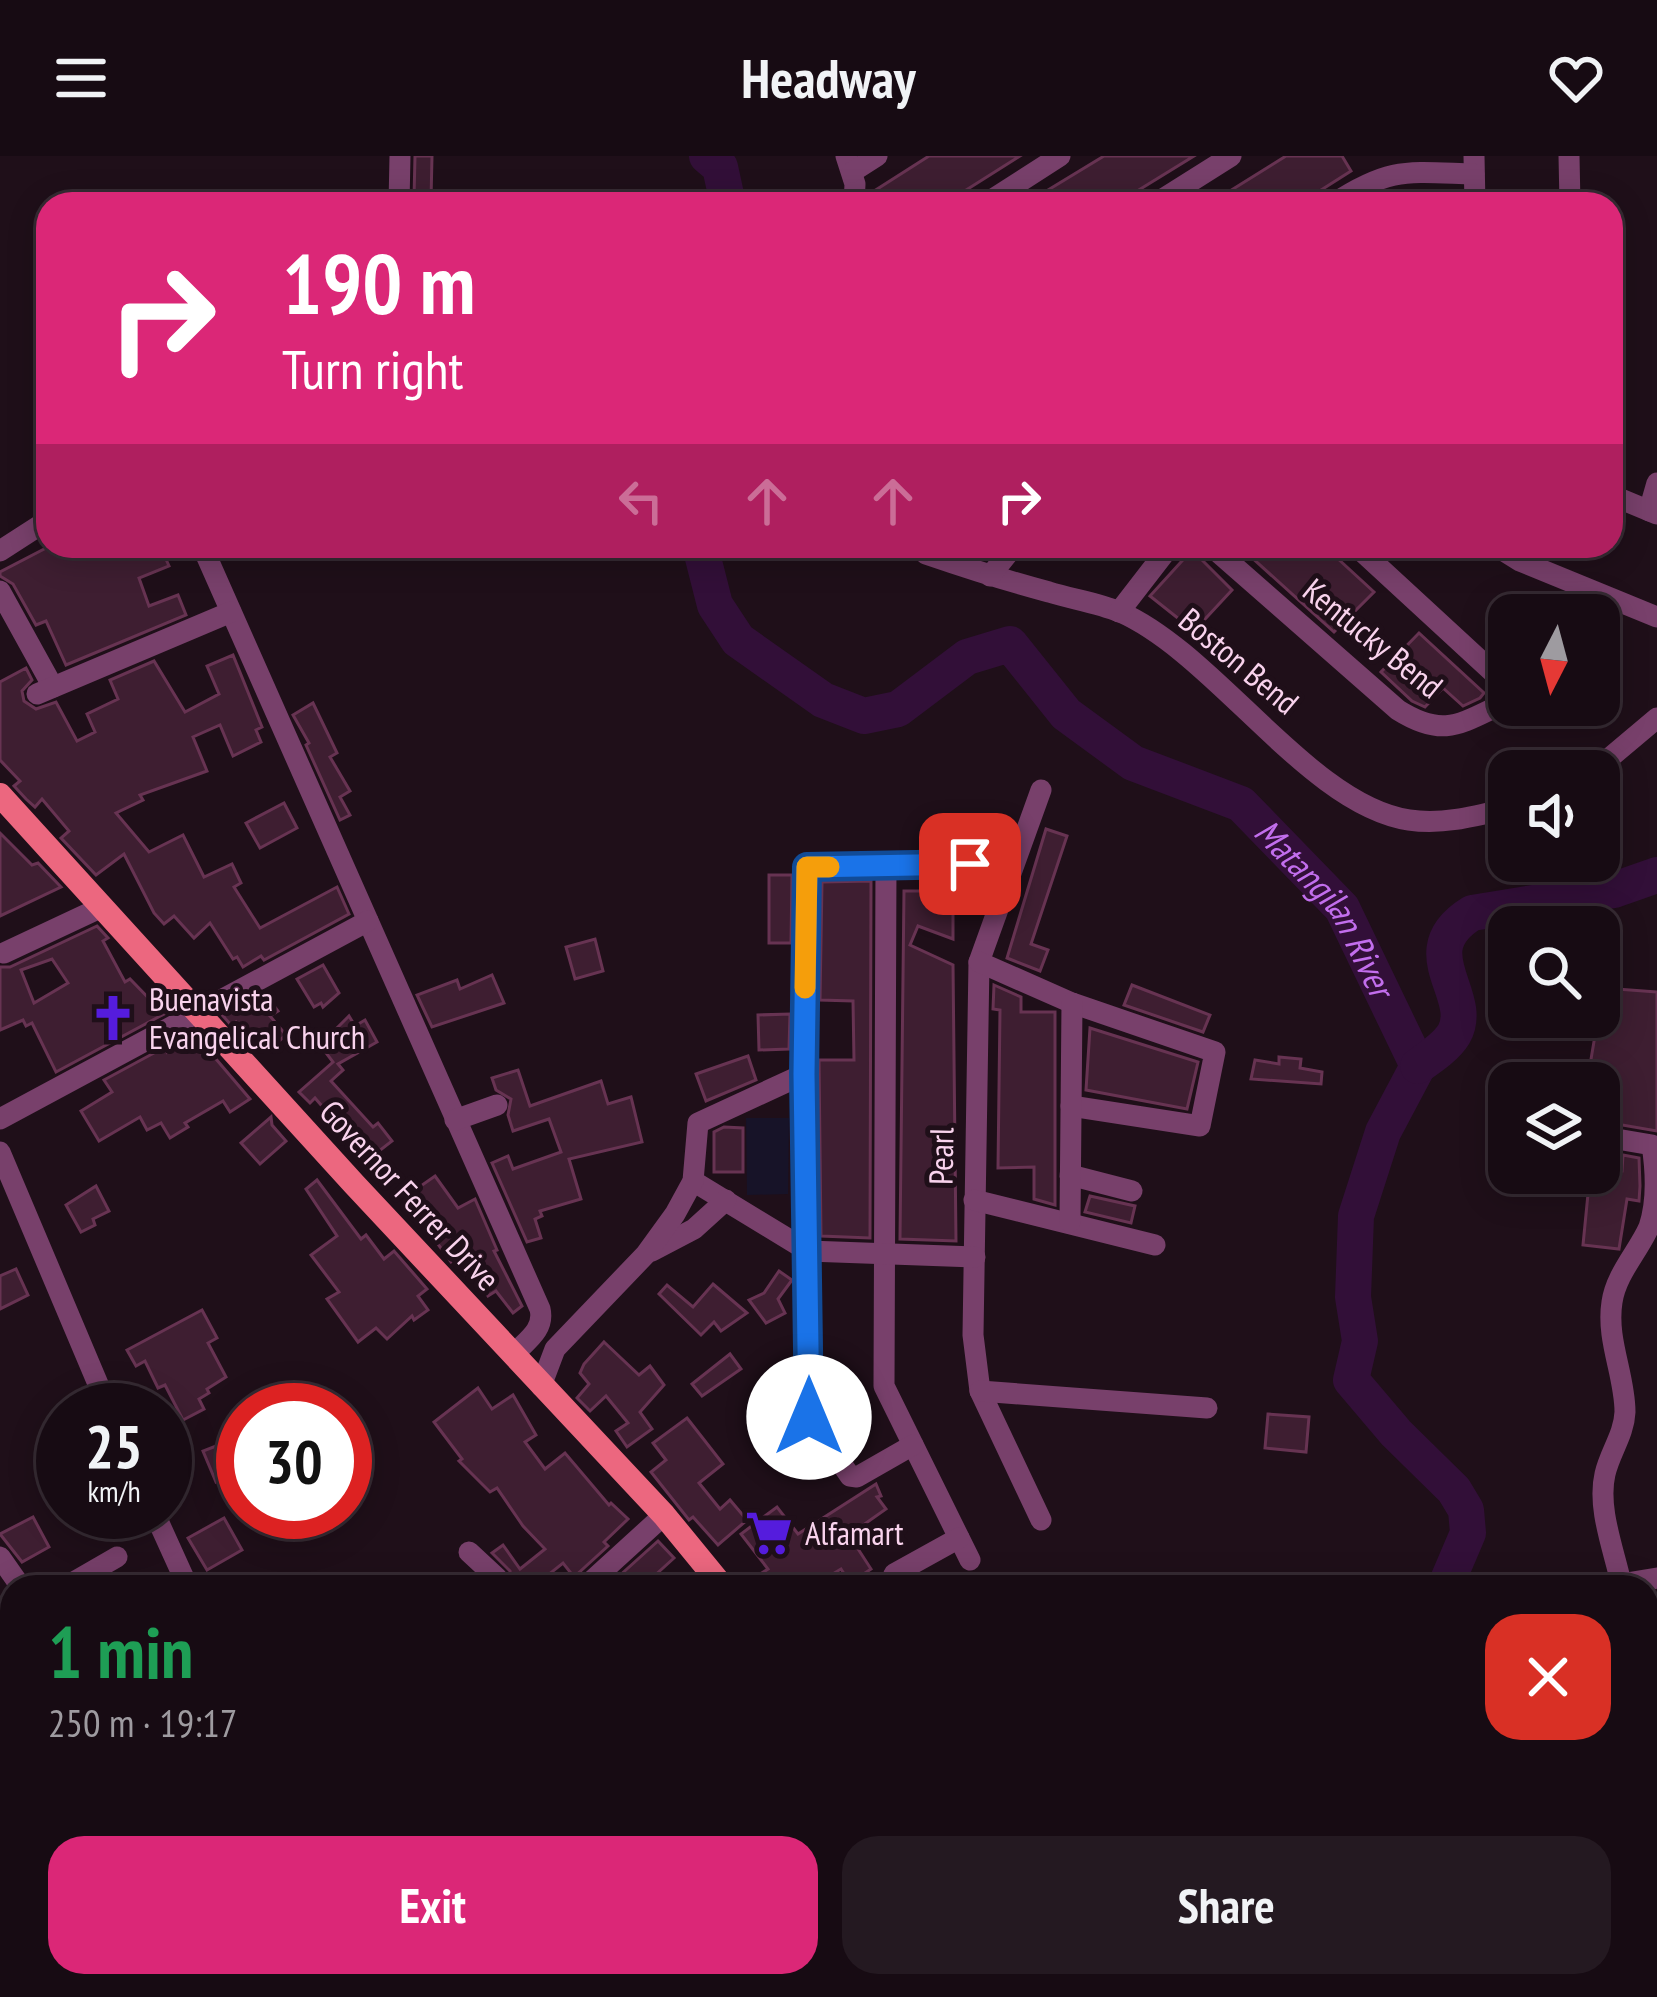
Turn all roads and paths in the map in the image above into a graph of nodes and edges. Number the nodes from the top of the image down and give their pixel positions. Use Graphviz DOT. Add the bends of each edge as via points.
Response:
graph roads {
  1 [pos="400,156"];
  2 [pos="877,156"];
  3 [pos="1060,156"];
  4 [pos="1231,156"];
  5 [pos="1569,156"];
  6 [pos="849,164"];
  7 [pos="1474,165"];
  8 [pos="399,192"];
  9 [pos="1004,192"];
  10 [pos="1174,192"];
  11 [pos="1352,192"];
  12 [pos="1570,192"];
  13 [pos="1657,483"];
  14 [pos="1623,500"];
  15 [pos="1653,513"];
  16 [pos="36,528"];
  17 [pos="0,551"];
  18 [pos="207,558"];
  19 [pos="938,558"];
  20 [pos="1004,558"];
  21 [pos="1161,558"];
  22 [pos="1225,558"];
  23 [pos="1369,558"];
  24 [pos="1515,558"];
  25 [pos="990,576"];
  26 [pos="0,591"];
  27 [pos="1579,594"];
  28 [pos="1620,610"];
  29 [pos="231,612"];
  30 [pos="1120,612"];
  31 [pos="1657,617"];
  32 [pos="1488,668"];
  33 [pos="1488,710"];
  34 [pos="1657,718"];
  35 [pos="1619,750"];
  36 [pos="1041,790"];
  37 [pos="0,795"];
  38 [pos="1488,813"];
  39 [pos="1011,864"];
  40 [pos="886,865"];
  41 [pos="102,907"];
  42 [pos="368,921"];
  43 [pos="4,952"];
  44 [pos="979,962"];
  45 [pos="1072,1003"];
  46 [pos="201,1014"];
  47 [pos="804,1074"];
  48 [pos="496,1105"];
  49 [pos="1071,1106"];
  50 [pos="0,1119"];
  51 [pos="454,1120"];
  52 [pos="1620,1140"];
  53 [pos="0,1152"];
  54 [pos="1070,1175"];
  55 [pos="693,1181"];
  56 [pos="1132,1191"];
  57 [pos="726,1200"];
  58 [pos="974,1200"];
  59 [pos="1070,1222"];
  60 [pos="1155,1245"];
  61 [pos="808,1251"];
  62 [pos="646,1254"];
  63 [pos="884,1257"];
  64 [pos="975,1257"];
  65 [pos="513,1355"];
  66 [pos="98,1383"];
  67 [pos="541,1386"];
  68 [pos="980,1391"];
  69 [pos="1207,1408"];
  70 [pos="913,1445"];
  71 [pos="664,1515"];
  72 [pos="1041,1520"];
  73 [pos="959,1538"];
  74 [pos="166,1539"];
  75 [pos="469,1552"];
  76 [pos="117,1557"];
  77 [pos="970,1560"];
  78 [pos="893,1574"];
  79 [pos="86,1575"];
  80 [pos="183,1575"];
  81 [pos="494,1575"];
  82 [pos="598,1575"];
  83 [pos="713,1575"];
  84 [pos="1611,1575"];
  1 -- 8 [label="street"];
  2 -- 6 [label="street"];
  3 -- 9 [label="street"];
  4 -- 10 [label="street"];
  5 -- 12 [label="street"];
  7 -- 11 [label="street" via="1389,174"];
  13 -- 15 [label="street"];
  14 -- 15 [label="street"];
  16 -- 17 [label="street"];
  18 -- 29 [label="street"];
  19 -- 25 [label="street, Boston Bend"];
  20 -- 25 [label="street"];
  21 -- 30 [label="street"];
  22 -- 33 [label="street, Kentucky Bend" via="1419,723 1436,728"];
  23 -- 32 [label="street"];
  24 -- 27 [label="street"];
  25 -- 30 [label="street, Boston Bend"];
  26 -- 29 [label="street" via="45,691"];
  28 -- 31 [label="street"];
  29 -- 42 [label="street"];
  30 -- 38 [label="street, Boston Bend" via="1170,644 1346,793 1384,814 1432,822"];
  34 -- 35 [label="street"];
  36 -- 39 [label="street, Pearl"];
  37 -- 41 [label="main road, Governor Ferrer Drive"];
  39 -- 40 [label="street"];
  39 -- 44 [label="street, Pearl"];
  40 -- 47 [label="street" via="807,867"];
  40 -- 63 [label="street"];
  41 -- 43 [label="street"];
  41 -- 46 [label="main road, Governor Ferrer Drive"];
  42 -- 46 [label="street"];
  42 -- 51 [label="street"];
  44 -- 45 [label="street"];
  44 -- 58 [label="street, Pearl"];
  45 -- 49 [label="street"];
  45 -- 49 [label="street" via="1215,1052 1201,1126"];
  46 -- 50 [label="street"];
  46 -- 65 [label="main road, Governor Ferrer Drive"];
  47 -- 55 [label="street" via="698,1123"];
  47 -- 61 [label="street"];
  48 -- 51 [label="street"];
  49 -- 54 [label="street"];
  51 -- 65 [label="street" via="542,1319"];
  52 -- 84 [label="street" via="1652,1145 1656,1169 1655,1212 1612,1302 1625,1406 1603,1489"];
  53 -- 66 [label="street"];
  54 -- 56 [label="street"];
  54 -- 59 [label="street"];
  55 -- 57 [label="street"];
  55 -- 62 [label="street"];
  57 -- 61 [label="street"];
  57 -- 62 [label="street" via="694,1229"];
  58 -- 59 [label="street"];
  58 -- 64 [label="street, Pearl"];
  59 -- 60 [label="street"];
  61 -- 63 [label="street"];
  61 -- 70 [label="street" via="809,1417 856,1477"];
  62 -- 67 [label="street" via="555,1349"];
  63 -- 64 [label="street"];
  63 -- 70 [label="street" via="884,1386"];
  64 -- 68 [label="street, Pearl"];
  65 -- 67 [label="main road, Governor Ferrer Drive"];
  67 -- 71 [label="main road, Governor Ferrer Drive"];
  68 -- 69 [label="street"];
  68 -- 72 [label="street, Pearl"];
  70 -- 73 [label="street"];
  71 -- 82 [label="street"];
  71 -- 83 [label="main road, Governor Ferrer Drive"];
  73 -- 77 [label="street"];
  73 -- 78 [label="street"];
  74 -- 80 [label="street"];
  75 -- 81 [label="street"];
  76 -- 79 [label="street"];
}
